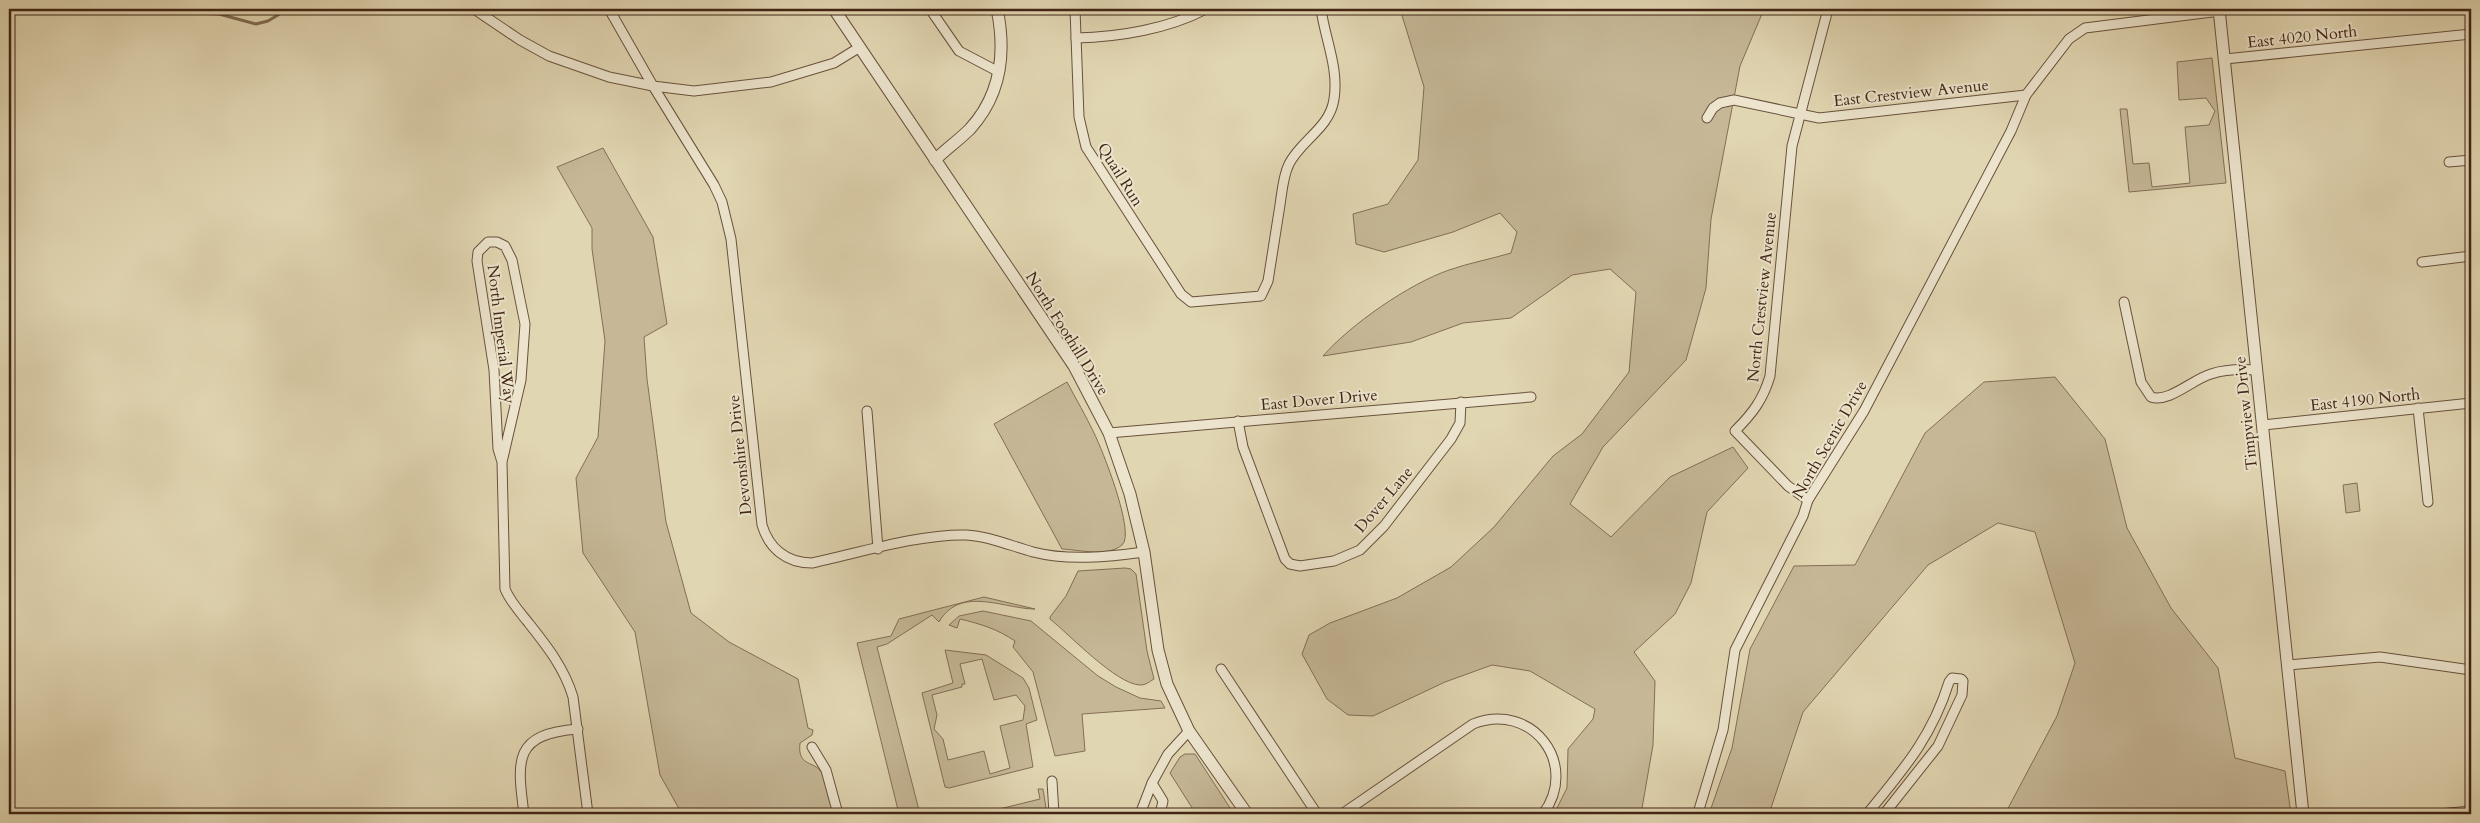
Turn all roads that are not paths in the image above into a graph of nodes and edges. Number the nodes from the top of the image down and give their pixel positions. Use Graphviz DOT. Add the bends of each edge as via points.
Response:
graph roads {
  1 [pos="474,9"];
  2 [pos="609,9"];
  3 [pos="834,9"];
  4 [pos="930,9"];
  5 [pos="997,9"];
  6 [pos="1075,9"];
  7 [pos="1206,9"];
  8 [pos="1321,9"];
  9 [pos="1828,9"];
  10 [pos="2219,10"];
  11 [pos="2471,34"];
  12 [pos="1076,38"];
  13 [pos="860,47"];
  14 [pos="2224,59"];
  15 [pos="999,72"];
  16 [pos="653,86"];
  17 [pos="2026,95"];
  18 [pos="1800,115"];
  19 [pos="1707,118"];
  20 [pos="935,160"];
  21 [pos="2471,160"];
  22 [pos="2449,162"];
  23 [pos="2471,256"];
  24 [pos="2422,262"];
  25 [pos="2124,302"];
  26 [pos="2257,370"];
  27 [pos="1531,397"];
  28 [pos="1461,402"];
  29 [pos="2471,402"];
  30 [pos="2418,408"];
  31 [pos="867,412"];
  32 [pos="1238,421"];
  33 [pos="2263,425"];
  34 [pos="1109,433"];
  35 [pos="502,462"];
  36 [pos="1808,500"];
  37 [pos="2428,502"];
  38 [pos="878,549"];
  39 [pos="1144,552"];
  40 [pos="2288,665"];
  41 [pos="1221,669"];
  42 [pos="2471,670"];
  43 [pos="578,729"];
  44 [pos="1189,731"];
  45 [pos="812,747"];
  46 [pos="1052,781"];
  47 [pos="1152,783"];
  48 [pos="2471,811"];
  49 [pos="1698,812"];
  50 [pos="524,814"];
  51 [pos="588,814"];
  52 [pos="838,814"];
  53 [pos="1054,814"];
  54 [pos="1140,814"];
  55 [pos="1160,814"];
  56 [pos="1247,814"];
  57 [pos="1317,814"];
  58 [pos="1342,814"];
  59 [pos="1543,814"];
  60 [pos="1867,814"];
  61 [pos="1884,814"];
  62 [pos="2303,814"];
  63 [pos="2361,814"];
  64 [pos="2402,814"];
  65 [pos="2439,814"];
  1 -- 16 [label="street" via="549,56 609,77"];
  2 -- 16 [label="street, Devonshire Drive"];
  3 -- 13 [label="street, North Foothill Drive"];
  4 -- 15 [label="street" via="959,51"];
  5 -- 15 [label="street" via="1002,59"];
  6 -- 12 [label="street, Quail Run"];
  7 -- 12 [label="street" via="1188,18 1131,32"];
  8 -- 12 [label="street, Quail Run" via="1336,80 1334,102 1317,133 1301,146 1288,165 1268,281 1261,296 1191,302 1181,294 1086,147 1078,118"];
  9 -- 18 [label="street"];
  10 -- 14 [label="street, Timpview Drive"];
  10 -- 17 [label="street, North Scenic Drive" via="2084,28 2069,39"];
  11 -- 14 [label="street, East 4020 North"];
  13 -- 16 [label="street" via="834,63 771,82 694,91"];
  13 -- 20 [label="street, North Foothill Drive"];
  14 -- 26 [label="street, Timpview Drive"];
  15 -- 20 [label="street" via="995,88 978,119"];
  16 -- 38 [label="street, Devonshire Drive" via="714,185 728,220 764,534 777,551 804,563"];
  17 -- 18 [label="street, East Crestview Avenue" via="1819,118"];
  17 -- 36 [label="street, North Scenic Drive" via="2011,130 1882,378"];
  18 -- 19 [label="street, East Crestview Avenue" via="1772,106 1734,100 1720,103"];
  18 -- 36 [label="street, North Crestview Avenue" via="1792,146 1770,376 1756,408 1735,431 1788,486"];
  20 -- 34 [label="street, North Foothill Drive" via="1074,366"];
  21 -- 22 [label="street"];
  23 -- 24 [label="street"];
  25 -- 26 [label="street" via="2141,382 2151,396 2160,398 2175,393 2210,374"];
  26 -- 33 [label="street, Timpview Drive"];
  27 -- 28 [label="street, East Dover Drive"];
  28 -- 32 [label="street, East Dover Drive"];
  28 -- 32 [label="street, Dover Lane" via="1460,423 1452,439 1384,526 1360,550 1334,561 1300,566 1285,559 1243,447"];
  29 -- 30 [label="street, East 4190 North"];
  30 -- 33 [label="street, East 4190 North"];
  30 -- 37 [label="street"];
  31 -- 38 [label="street"];
  32 -- 34 [label="street, East Dover Drive"];
  33 -- 40 [label="street, Timpview Drive"];
  34 -- 39 [label="street, North Foothill Drive" via="1130,494"];
  35 -- 35 [label="street, North Imperial Way" via="521,380 524,324 512,260 505,246 488,242 478,252 477,261 495,378 498,449"];
  35 -- 43 [label="street, North Imperial Way" via="505,589 513,605 563,669 573,697"];
  36 -- 49 [label="street, North Scenic Drive" via="1736,650 1723,730"];
  38 -- 39 [label="street, Devonshire Drive" via="967,535 1035,552 1069,556"];
  39 -- 44 [label="street, North Foothill Drive" via="1158,650 1167,684"];
  40 -- 42 [label="street" via="2380,657"];
  40 -- 62 [label="street, Timpview Drive"];
  41 -- 57 [label="street"];
  43 -- 50 [label="street" via="552,731 524,752 519,768"];
  43 -- 51 [label="street, North Imperial Way"];
  44 -- 47 [label="street" via="1168,754"];
  44 -- 56 [label="street, North Foothill Drive"];
  45 -- 52 [label="street" via="826,770"];
  46 -- 53 [label="street"];
  47 -- 54 [label="street"];
  47 -- 55 [label="street" via="1163,801"];
  48 -- 65 [label="street"];
  58 -- 59 [label="street" via="1474,724 1493,719 1530,728 1548,748 1556,773 1555,788"];
  60 -- 61 [label="street" via="1924,741 1949,682 1952,678 1962,679 1962,695 1938,746"];
  63 -- 64 [label="street"];
}
